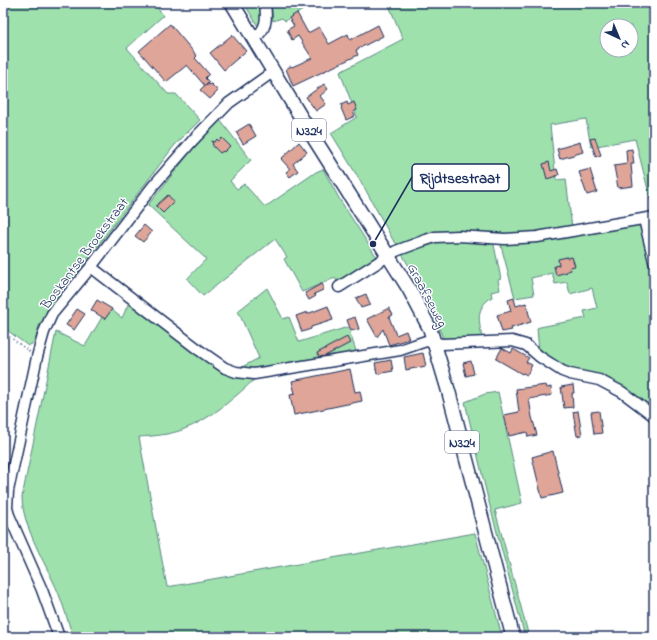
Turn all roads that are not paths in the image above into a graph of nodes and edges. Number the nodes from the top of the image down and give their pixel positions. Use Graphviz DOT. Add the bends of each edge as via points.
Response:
graph roads {
  1 [pos="232,3"];
  2 [pos="265,3"];
  3 [pos="254,39"];
  4 [pos="274,73"];
  5 [pos="649,218"];
  6 [pos="389,256"];
  7 [pos="654,261"];
  8 [pos="91,267"];
  9 [pos="339,286"];
  10 [pos="435,343"];
  11 [pos="654,416"];
  12 [pos="59,637"];
  13 [pos="513,637"];
  1 -- 3 [label="main road, Graafseweg / N324"];
  2 -- 3 [label="street" via="265,25 261,34"];
  3 -- 4 [label="main road, Graafseweg / N324"];
  4 -- 6 [label="main road, Graafseweg / N324"];
  4 -- 8 [label="street, Boskantse Broekstraat" via="229,103 193,140 153,186"];
  5 -- 6 [label="street" via="537,237 435,238 402,248"];
  5 -- 7 [label="street"];
  6 -- 9 [label="street"];
  6 -- 10 [label="main road, Graafseweg / N324" via="420,308"];
  8 -- 10 [label="street" via="199,350 225,368 236,372 254,374 400,350 426,341"];
  8 -- 12 [label="street, Boskantse Broekstraat" via="52,314 44,332 8,491 7,508 14,529 42,590"];
  10 -- 11 [label="street" via="512,341 526,345 562,371 599,380 622,392"];
  10 -- 13 [label="main road, Graafseweg / N324"];
}
